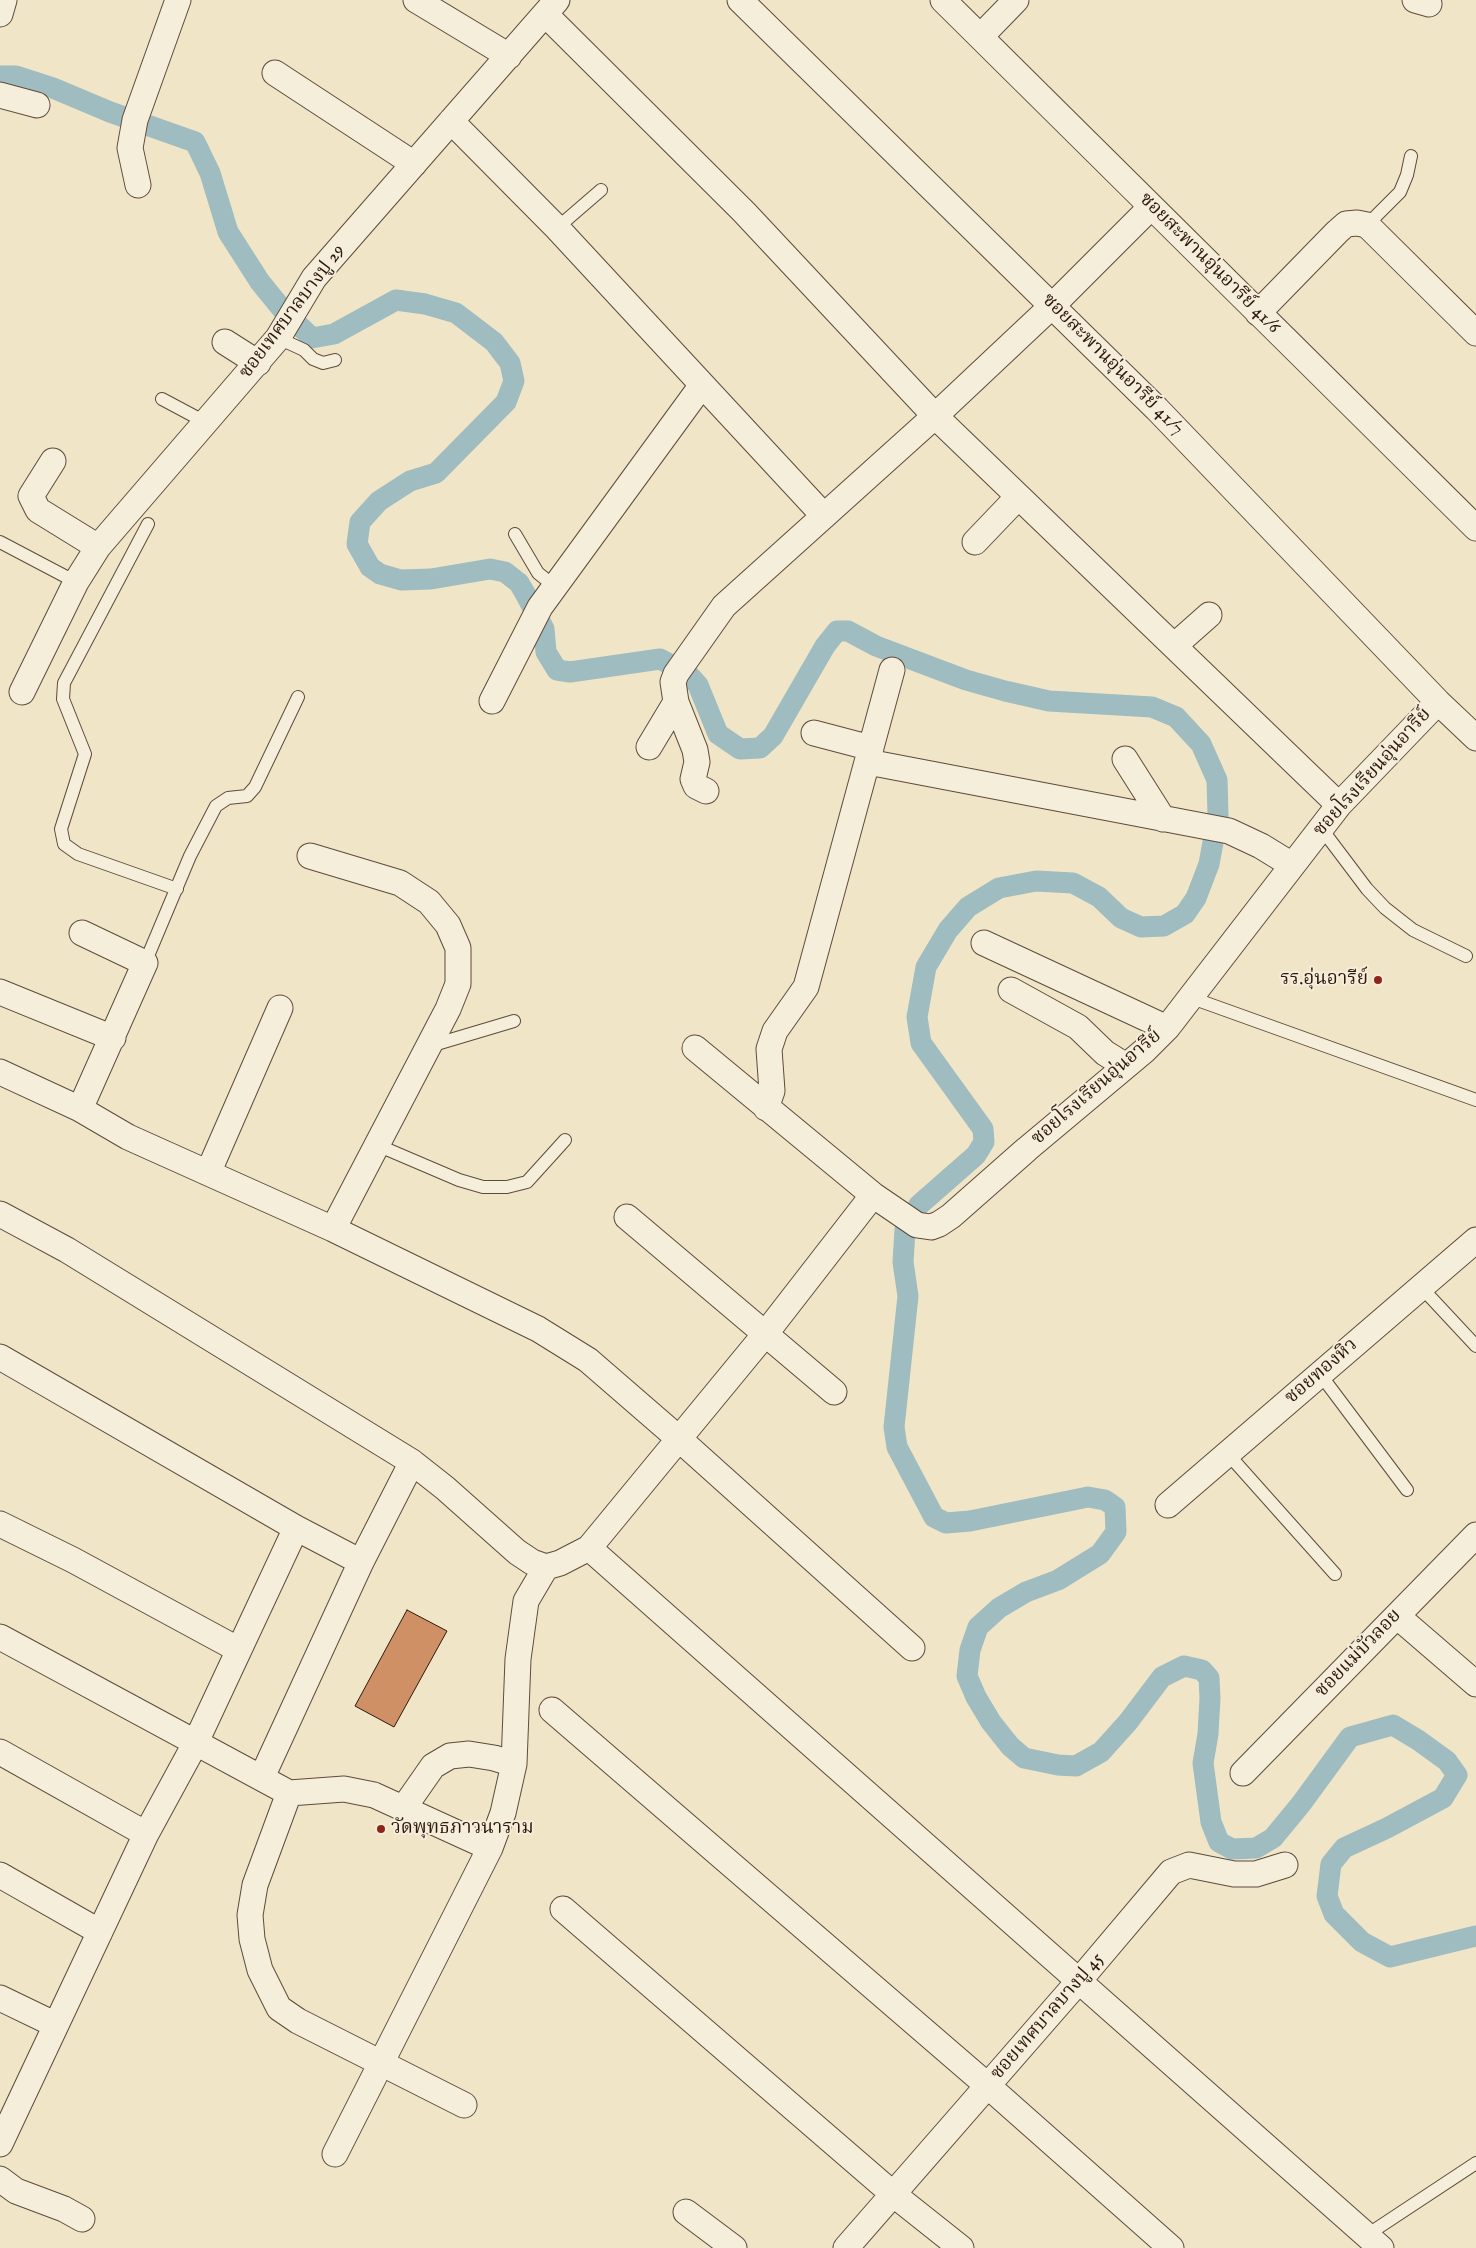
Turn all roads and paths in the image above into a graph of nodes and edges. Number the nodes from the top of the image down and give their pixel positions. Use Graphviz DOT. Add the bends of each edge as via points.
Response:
graph roads {
  1 [pos="4,0"];
  2 [pos="178,0"];
  3 [pos="416,0"];
  4 [pos="740,0"];
  5 [pos="942,0"];
  6 [pos="1016,0"];
  7 [pos="551,7"];
  8 [pos="0,14"];
  9 [pos="981,36"];
  10 [pos="508,56"];
  11 [pos="275,72"];
  12 [pos="0,95"];
  13 [pos="37,106"];
  14 [pos="451,121"];
  15 [pos="1411,156"];
  16 [pos="414,164"];
  17 [pos="138,185"];
  18 [pos="601,190"];
  19 [pos="1151,207"];
  20 [pos="1367,225"];
  21 [pos="557,228"];
  22 [pos="1053,305"];
  23 [pos="1258,313"];
  24 [pos="1476,333"];
  25 [pos="278,337"];
  26 [pos="225,342"];
  27 [pos="335,360"];
  28 [pos="258,363"];
  29 [pos="702,385"];
  30 [pos="162,399"];
  31 [pos="935,416"];
  32 [pos="207,423"];
  33 [pos="53,461"];
  34 [pos="1018,497"];
  35 [pos="824,516"];
  36 [pos="148,524"];
  37 [pos="1476,528"];
  38 [pos="515,534"];
  39 [pos="0,542"];
  40 [pos="975,542"];
  41 [pos="98,547"];
  42 [pos="76,582"];
  43 [pos="554,586"];
  44 [pos="1209,615"];
  45 [pos="1174,646"];
  46 [pos="892,670"];
  47 [pos="22,692"];
  48 [pos="298,697"];
  49 [pos="492,701"];
  50 [pos="676,702"];
  51 [pos="1438,702"];
  52 [pos="814,733"];
  53 [pos="1476,738"];
  54 [pos="649,747"];
  55 [pos="870,755"];
  56 [pos="1124,759"];
  57 [pos="706,791"];
  58 [pos="1340,805"];
  59 [pos="1163,819"];
  60 [pos="1321,828"];
  61 [pos="310,856"];
  62 [pos="1292,865"];
  63 [pos="177,889"];
  64 [pos="82,933"];
  65 [pos="984,943"];
  66 [pos="1466,956"];
  67 [pos="145,963"];
  68 [pos="1010,990"];
  69 [pos="0,992"];
  70 [pos="1192,998"];
  71 [pos="280,1008"];
  72 [pos="514,1021"];
  73 [pos="1167,1028"];
  74 [pos="113,1038"];
  75 [pos="428,1047"];
  76 [pos="695,1048"];
  77 [pos="1126,1066"];
  78 [pos="0,1072"];
  79 [pos="1476,1100"];
  80 [pos="80,1108"];
  81 [pos="766,1108"];
  82 [pos="565,1140"];
  83 [pos="377,1145"];
  84 [pos="208,1172"];
  85 [pos="873,1196"];
  86 [pos="0,1214"];
  87 [pos="627,1217"];
  88 [pos="333,1229"];
  89 [pos="1476,1240"];
  90 [pos="1421,1287"];
  91 [pos="766,1333"];
  92 [pos="1476,1346"];
  93 [pos="0,1357"];
  94 [pos="1320,1374"];
  95 [pos="834,1392"];
  96 [pos="678,1438"];
  97 [pos="1228,1454"];
  98 [pos="412,1462"];
  99 [pos="1407,1490"];
  100 [pos="1168,1505"];
  101 [pos="0,1524"];
  102 [pos="296,1528"];
  103 [pos="1476,1535"];
  104 [pos="589,1548"];
  105 [pos="361,1562"];
  106 [pos="546,1567"];
  107 [pos="1335,1574"];
  108 [pos="1397,1616"];
  109 [pos="0,1637"];
  110 [pos="912,1648"];
  111 [pos="239,1650"];
  112 [pos="1476,1684"];
  113 [pos="552,1710"];
  114 [pos="195,1744"];
  115 [pos="0,1752"];
  116 [pos="514,1764"];
  117 [pos="1243,1773"];
  118 [pos="262,1777"];
  119 [pos="289,1793"];
  120 [pos="402,1809"];
  121 [pos="146,1834"];
  122 [pos="490,1848"];
  123 [pos="1285,1865"];
  124 [pos="0,1875"];
  125 [pos="563,1909"];
  126 [pos="100,1932"];
  127 [pos="1078,1982"];
  128 [pos="0,1998"];
  129 [pos="56,2025"];
  130 [pos="380,2063"];
  131 [pos="988,2086"];
  132 [pos="464,2106"];
  133 [pos="0,2144"];
  134 [pos="335,2154"];
  135 [pos="1476,2163"];
  136 [pos="0,2179"];
  137 [pos="894,2194"];
  138 [pos="686,2212"];
  139 [pos="82,2219"];
  140 [pos="1374,2241"];
  141 [pos="734,2248"];
  142 [pos="846,2248"];
  143 [pos="960,2248"];
  144 [pos="1171,2248"];
  1 -- 8 [label="street"];
  2 -- 17 [label="street" via="135,120 130,148"];
  3 -- 10 [label="street"];
  4 -- 22 [label="street, ซอยสะพานอุ่นอารีย์ 41/7"];
  5 -- 9 [label="street, ซอยสะพานอุ่นอารีย์ 41/6"];
  6 -- 9 [label="street"];
  7 -- 10 [label="street, ซอยเทศบาลบางปู 29"];
  7 -- 31 [label="street"];
  9 -- 19 [label="street, ซอยสะพานอุ่นอารีย์ 41/6"];
  10 -- 14 [label="street, ซอยเทศบาลบางปู 29"];
  11 -- 16 [label="street"];
  12 -- 13 [label="street"];
  14 -- 16 [label="street, ซอยเทศบาลบางปู 29"];
  14 -- 21 [label="street"];
  15 -- 20 [label="lane" via="1400,192"];
  16 -- 25 [label="street, ซอยเทศบาลบางปู 29" via="314,278"];
  18 -- 21 [label="lane"];
  19 -- 22 [label="street"];
  19 -- 23 [label="street, ซอยสะพานอุ่นอารีย์ 41/6"];
  20 -- 23 [label="street" via="1346,224"];
  20 -- 24 [label="street"];
  21 -- 29 [label="street"];
  22 -- 31 [label="street"];
  22 -- 51 [label="street, ซอยสะพานอุ่นอารีย์ 41/7"];
  23 -- 37 [label="street, ซอยสะพานอุ่นอารีย์ 41/6"];
  25 -- 27 [label="lane" via="304,350 312,359 323,363"];
  25 -- 28 [label="street, ซอยเทศบาลบางปู 29"];
  26 -- 28 [label="street"];
  28 -- 32 [label="street, ซอยเทศบาลบางปู 29"];
  29 -- 35 [label="street"];
  29 -- 43 [label="street"];
  30 -- 32 [label="lane"];
  31 -- 34 [label="street"];
  31 -- 35 [label="street"];
  32 -- 41 [label="street, ซอยเทศบาลบางปู 29"];
  33 -- 41 [label="street" via="31,496 38,510"];
  34 -- 40 [label="street"];
  34 -- 45 [label="street"];
  35 -- 50 [label="street" via="724,606 673,682"];
  36 -- 63 [label="lane" via="64,683 63,699 85,754 60,829 64,844 78,854"];
  38 -- 43 [label="lane" via="538,573"];
  39 -- 42 [label="lane"];
  41 -- 42 [label="street, ซอยเทศบาลบางปู 29"];
  42 -- 47 [label="street, ซอยเทศบาลบางปู 29"];
  43 -- 49 [label="street"];
  44 -- 45 [label="street"];
  45 -- 58 [label="street"];
  46 -- 55 [label="street"];
  48 -- 63 [label="lane" via="255,787 247,796 228,798 216,806"];
  50 -- 54 [label="street"];
  50 -- 57 [label="street" via="695,750 697,762 693,779 696,786"];
  51 -- 53 [label="street, ซอยสะพานอุ่นอารีย์ 41/7"];
  51 -- 58 [label="street, ซอยโรงเรียนอุ่นอารีย์"];
  52 -- 55 [label="street"];
  55 -- 59 [label="street"];
  55 -- 81 [label="street" via="806,987 775,1031 769,1048 772,1091"];
  56 -- 59 [label="street"];
  58 -- 60 [label="street, ซอยโรงเรียนอุ่นอารีย์"];
  59 -- 62 [label="street" via="1218,829 1261,846"];
  60 -- 62 [label="street, ซอยโรงเรียนอุ่นอารีย์"];
  60 -- 66 [label="lane" via="1385,908 1413,930"];
  61 -- 75 [label="street" via="400,883 429,902 448,925 458,948 458,984"];
  62 -- 70 [label="street, ซอยโรงเรียนอุ่นอารีย์"];
  63 -- 67 [label="lane"];
  64 -- 67 [label="street"];
  65 -- 73 [label="street"];
  67 -- 74 [label="street"];
  68 -- 77 [label="street" via="1078,1027 1105,1053"];
  69 -- 74 [label="street"];
  70 -- 73 [label="street, ซอยโรงเรียนอุ่นอารีย์"];
  70 -- 79 [label="lane"];
  71 -- 84 [label="street"];
  72 -- 75 [label="lane"];
  73 -- 77 [label="street, ซอยโรงเรียนอุ่นอารีย์"];
  74 -- 80 [label="street"];
  75 -- 83 [label="street"];
  76 -- 81 [label="street, ซอยโรงเรียนอุ่นอารีย์"];
  77 -- 85 [label="street, ซอยโรงเรียนอุ่นอารีย์" via="951,1216 931,1227 910,1221"];
  78 -- 80 [label="street"];
  80 -- 84 [label="street" via="128,1137"];
  81 -- 85 [label="street, ซอยโรงเรียนอุ่นอารีย์"];
  82 -- 83 [label="lane" via="527,1182 507,1187 483,1187 459,1180"];
  83 -- 88 [label="street"];
  84 -- 88 [label="street"];
  85 -- 91 [label="street"];
  86 -- 98 [label="street" via="68,1250"];
  87 -- 91 [label="street"];
  88 -- 96 [label="street" via="538,1329 588,1360"];
  89 -- 90 [label="street, ซอยทองหิว"];
  90 -- 92 [label="lane"];
  90 -- 94 [label="street, ซอยทองหิว"];
  91 -- 95 [label="street"];
  91 -- 96 [label="street"];
  93 -- 102 [label="street"];
  94 -- 97 [label="street, ซอยทองหิว"];
  94 -- 99 [label="lane"];
  96 -- 104 [label="street"];
  96 -- 110 [label="street"];
  97 -- 100 [label="street, ซอยทองหิว"];
  97 -- 107 [label="lane"];
  98 -- 105 [label="street"];
  98 -- 106 [label="street" via="517,1552"];
  101 -- 111 [label="street"];
  102 -- 105 [label="street"];
  102 -- 111 [label="street"];
  103 -- 108 [label="street, ซอยแม่บัวลอย"];
  104 -- 106 [label="street"];
  104 -- 127 [label="street"];
  105 -- 118 [label="street"];
  106 -- 116 [label="street" via="526,1601 522,1622"];
  108 -- 112 [label="street"];
  108 -- 117 [label="street, ซอยแม่บัวลอย"];
  109 -- 114 [label="street"];
  111 -- 114 [label="street"];
  113 -- 131 [label="street"];
  114 -- 118 [label="street"];
  114 -- 121 [label="street"];
  115 -- 121 [label="street"];
  116 -- 120 [label="street" via="470,1754 450,1756 433,1766"];
  116 -- 122 [label="street" via="503,1813"];
  118 -- 119 [label="street"];
  119 -- 120 [label="street" via="344,1789 374,1795"];
  119 -- 130 [label="street" via="255,1886 250,1915 260,1970 279,2008"];
  120 -- 122 [label="street"];
  121 -- 126 [label="street"];
  122 -- 130 [label="street"];
  123 -- 127 [label="street, ซอยเทศบาลบางปู 45" via="1256,1874 1234,1874 1189,1865 1171,1872"];
  124 -- 126 [label="street"];
  125 -- 137 [label="street"];
  126 -- 129 [label="street"];
  127 -- 131 [label="street, ซอยเทศบาลบางปู 45"];
  127 -- 140 [label="street"];
  128 -- 129 [label="street"];
  129 -- 133 [label="street"];
  130 -- 132 [label="street"];
  130 -- 134 [label="street"];
  131 -- 137 [label="street, ซอยเทศบาลบางปู 45"];
  131 -- 144 [label="street"];
  135 -- 140 [label="lane"];
  136 -- 139 [label="street" via="16,2191 64,2208"];
  137 -- 142 [label="street, ซอยเทศบาลบางปู 45"];
  137 -- 143 [label="street"];
  138 -- 141 [label="street"];
}
